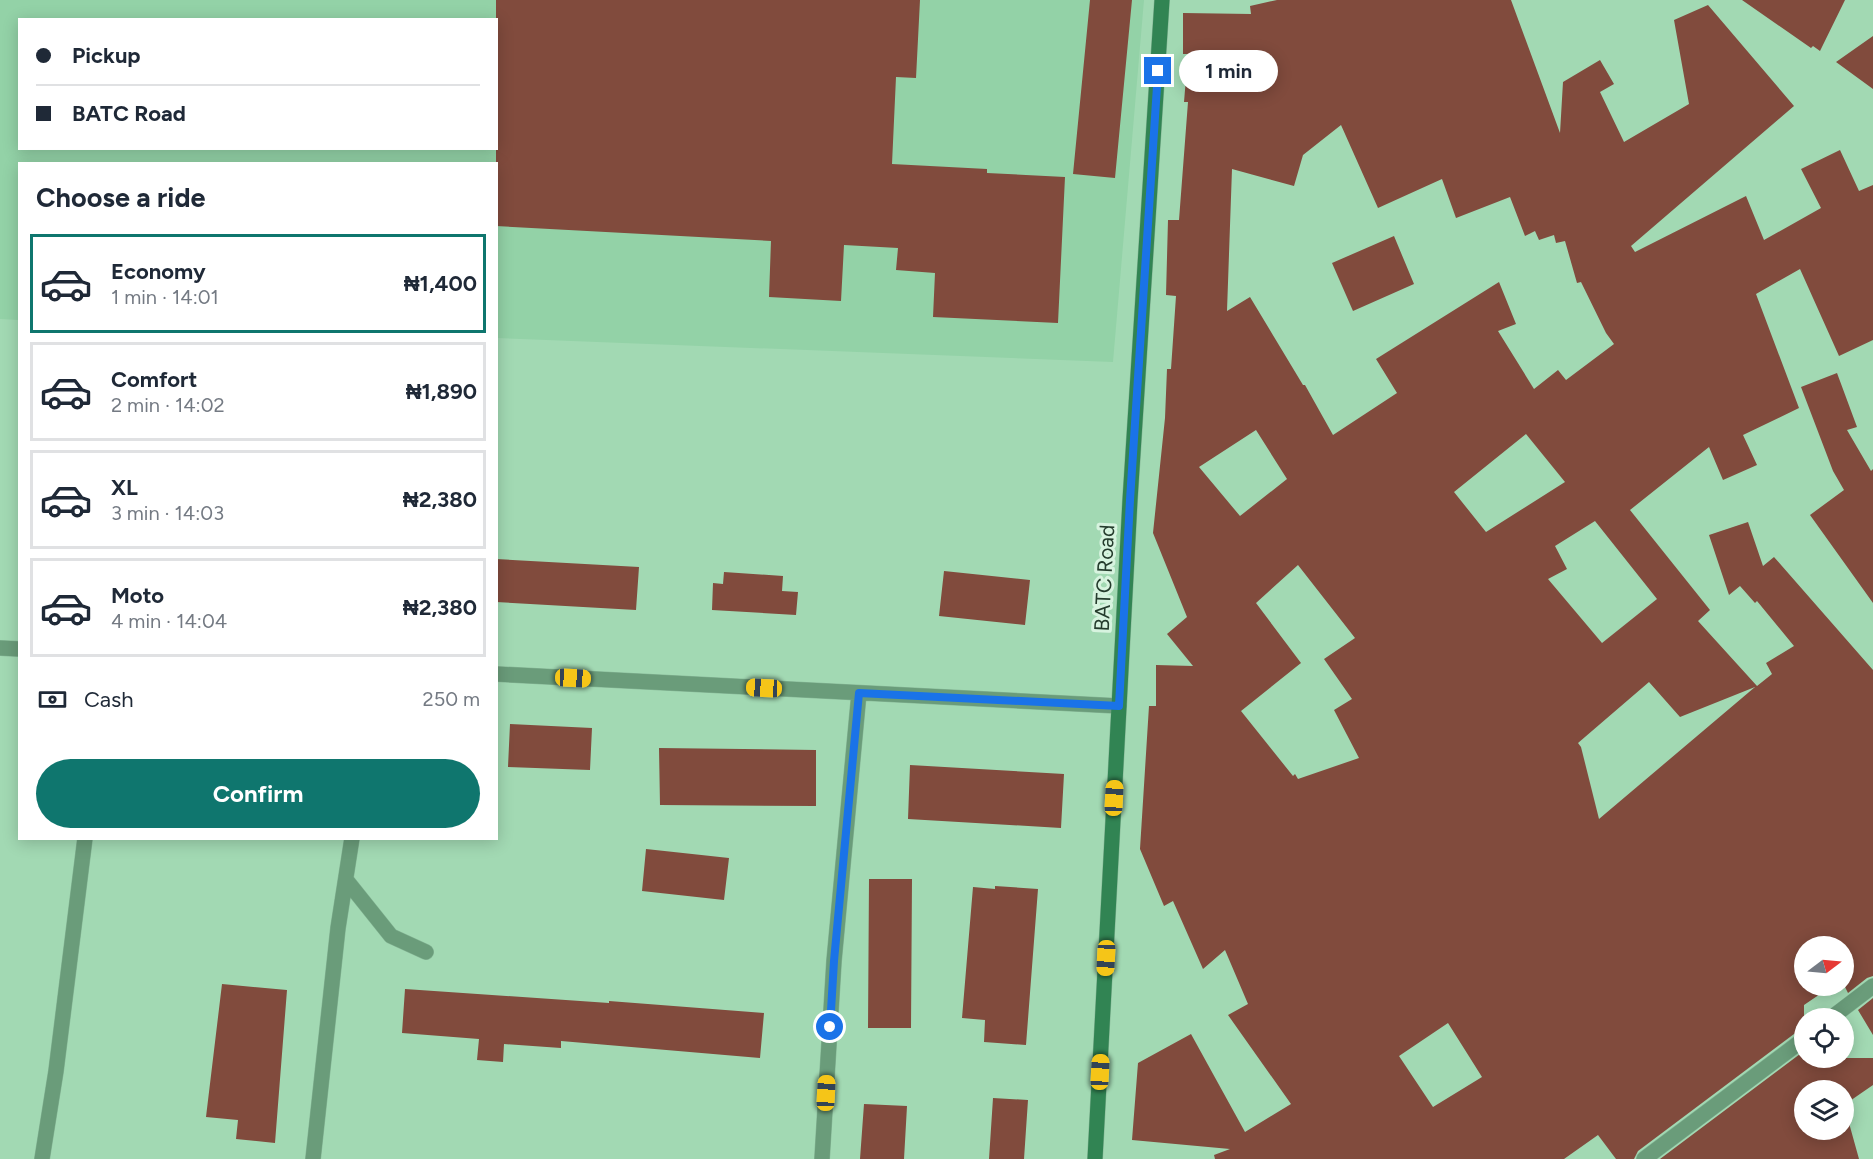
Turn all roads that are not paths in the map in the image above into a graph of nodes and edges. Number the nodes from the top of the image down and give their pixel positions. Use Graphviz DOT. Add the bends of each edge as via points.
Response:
graph roads {
  1 [pos="1162,0"];
  2 [pos="0,648"];
  3 [pos="18,649"];
  4 [pos="498,674"];
  5 [pos="859,693"];
  6 [pos="1119,706"];
  7 [pos="85,840"];
  8 [pos="352,840"];
  9 [pos="347,880"];
  10 [pos="426,952"];
  11 [pos="1873,986"];
  12 [pos="1844,1008"];
  13 [pos="1794,1046"];
  14 [pos="42,1159"];
  15 [pos="313,1159"];
  16 [pos="822,1159"];
  17 [pos="1095,1159"];
  18 [pos="1644,1159"];
  1 -- 6 [label="street, BATC Road"];
  2 -- 3 [label="street"];
  4 -- 5 [label="street"];
  5 -- 6 [label="street"];
  5 -- 16 [label="street" via="834,961"];
  6 -- 17 [label="street, BATC Road"];
  7 -- 14 [label="street"];
  8 -- 9 [label="street"];
  9 -- 10 [label="street" via="391,936"];
  9 -- 15 [label="street"];
  11 -- 12 [label="street"];
  13 -- 18 [label="street"];
}
